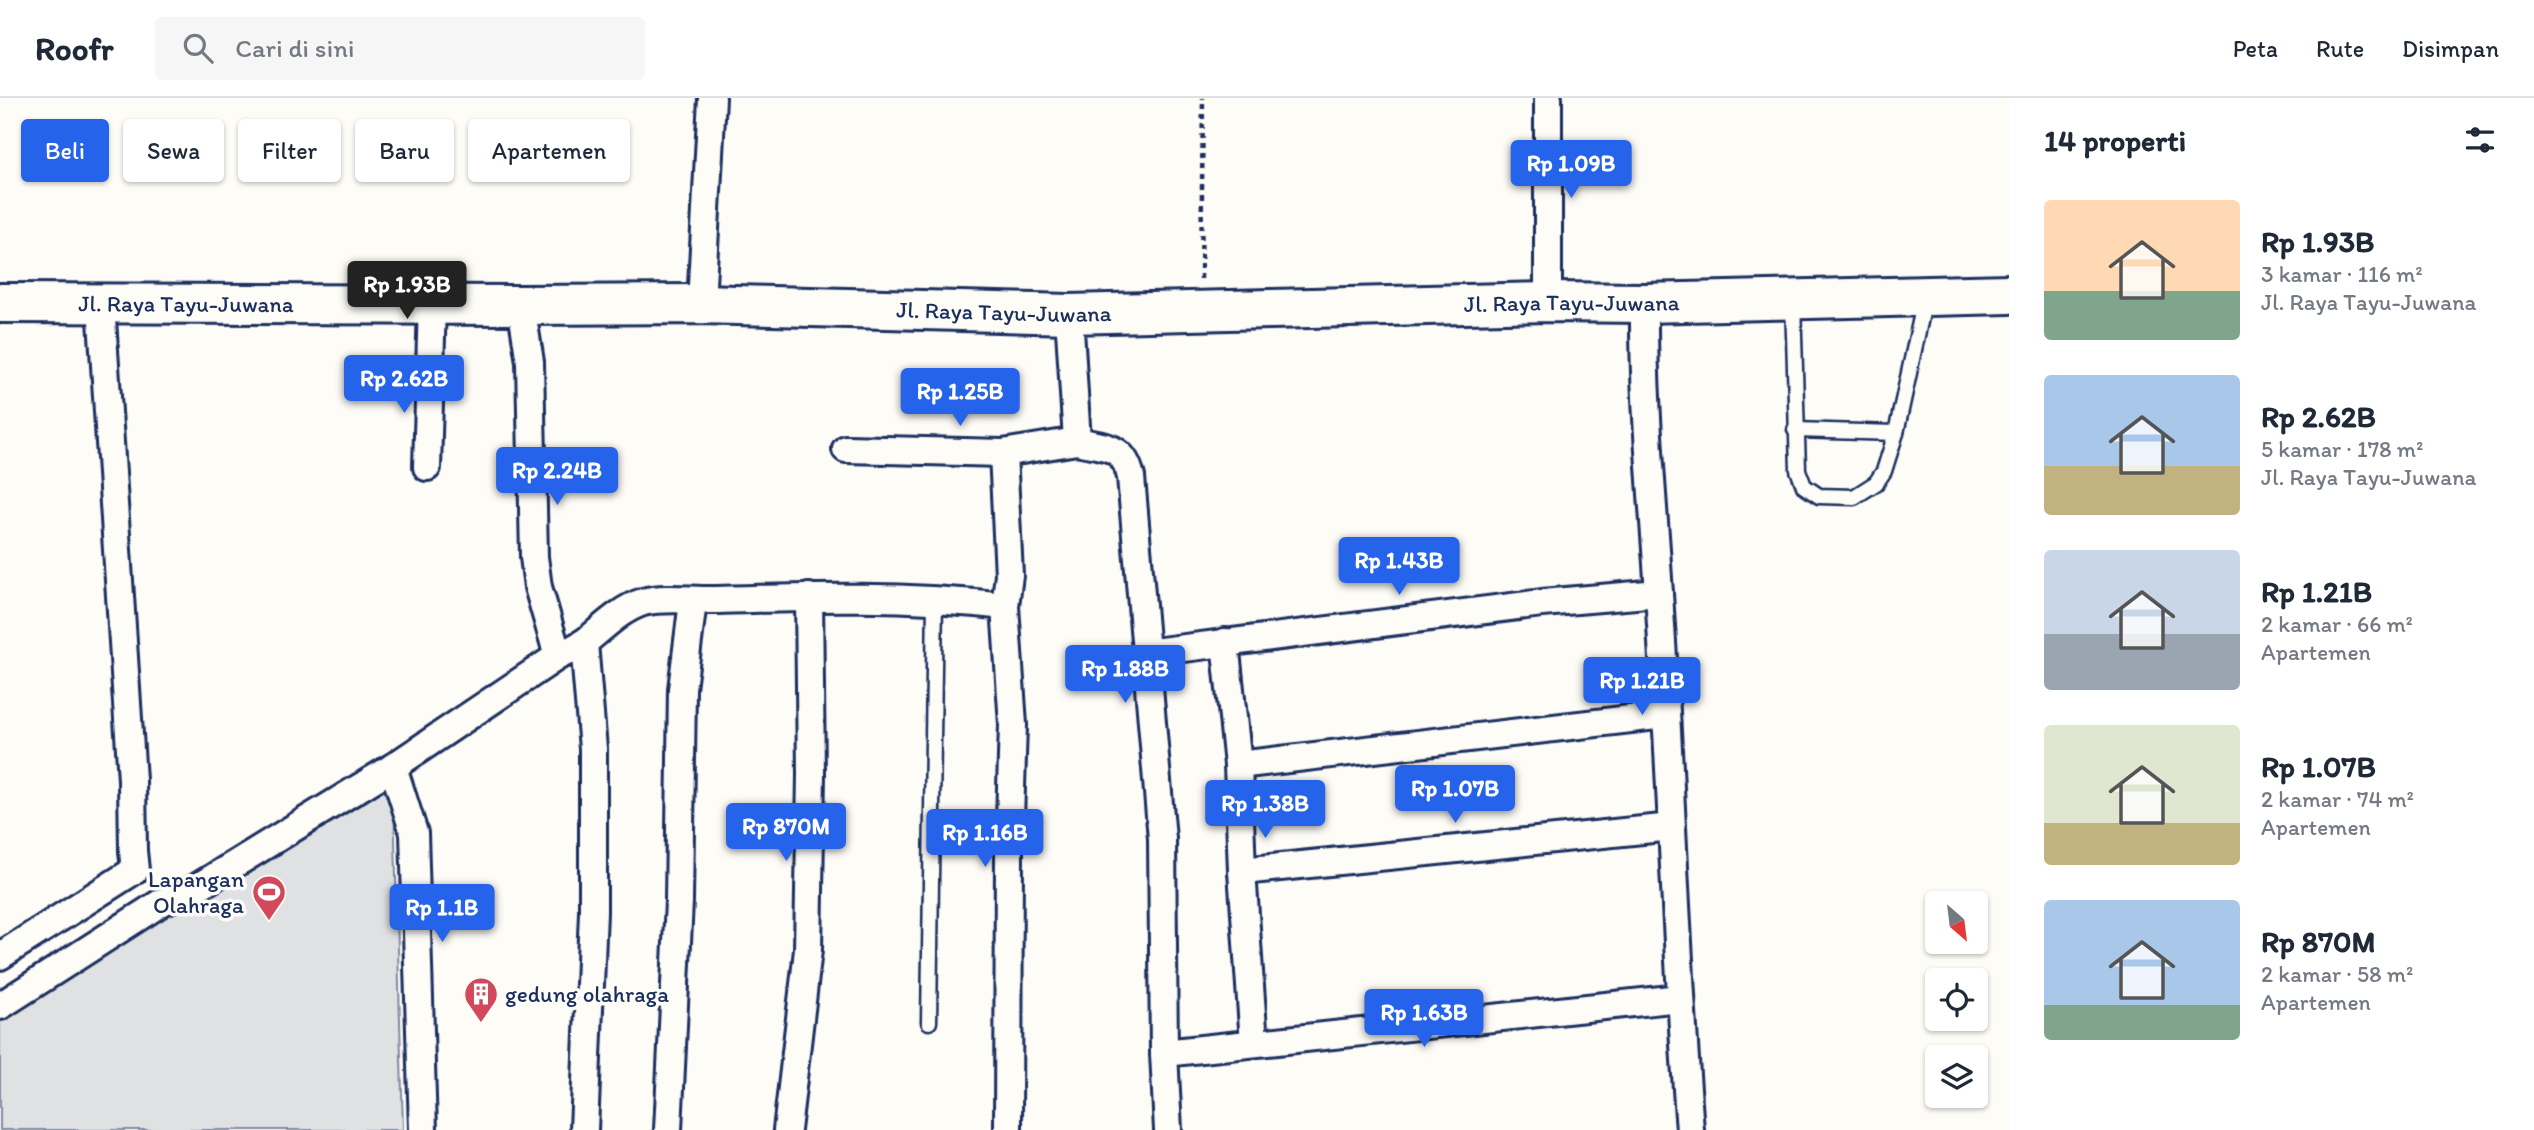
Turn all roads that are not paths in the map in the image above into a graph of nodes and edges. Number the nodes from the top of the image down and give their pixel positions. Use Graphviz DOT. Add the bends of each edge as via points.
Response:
graph roads {
  1 [pos="712,98"];
  2 [pos="1548,98"];
  3 [pos="2009,293"];
  4 [pos="1926,295"];
  5 [pos="1793,299"];
  6 [pos="1548,302"];
  7 [pos="0,303"];
  8 [pos="1644,303"];
  9 [pos="102,304"];
  10 [pos="701,304"];
  11 [pos="1069,314"];
  12 [pos="524,319"];
  13 [pos="431,336"];
  14 [pos="1795,430"];
  15 [pos="1896,433"];
  16 [pos="1077,441"];
  17 [pos="846,449"];
  18 [pos="1003,453"];
  19 [pos="427,467"];
  20 [pos="1659,593"];
  21 [pos="809,597"];
  22 [pos="935,599"];
  23 [pos="693,601"];
  24 [pos="1005,606"];
  25 [pos="1225,642"];
  26 [pos="584,643"];
  27 [pos="1145,653"];
  28 [pos="558,656"];
  29 [pos="1665,715"];
  30 [pos="1238,765"];
  31 [pos="393,767"];
  32 [pos="1672,827"];
  33 [pos="1242,871"];
  34 [pos="147,886"];
  35 [pos="0,956"];
  36 [pos="1680,998"];
  37 [pos="0,1006"];
  38 [pos="929,1022"];
  39 [pos="1254,1043"];
  40 [pos="1164,1053"];
  41 [pos="423,1130"];
  42 [pos="584,1130"];
  43 [pos="668,1130"];
  44 [pos="787,1130"];
  45 [pos="1008,1130"];
  46 [pos="1168,1130"];
  47 [pos="1690,1130"];
  1 -- 10 [label="street"];
  2 -- 6 [label="street"];
  3 -- 4 [label="main road, Jl. Raya Tayu-Juwana"];
  4 -- 5 [label="main road, Jl. Raya Tayu-Juwana"];
  4 -- 15 [label="lane"];
  5 -- 8 [label="main road, Jl. Raya Tayu-Juwana"];
  5 -- 14 [label="lane"];
  6 -- 8 [label="main road, Jl. Raya Tayu-Juwana"];
  6 -- 11 [label="main road, Jl. Raya Tayu-Juwana"];
  7 -- 9 [label="main road, Jl. Raya Tayu-Juwana"];
  8 -- 20 [label="street" via="1643,366"];
  9 -- 13 [label="main road, Jl. Raya Tayu-Juwana"];
  9 -- 34 [label="street" via="133,851"];
  10 -- 11 [label="main road, Jl. Raya Tayu-Juwana"];
  10 -- 12 [label="main road, Jl. Raya Tayu-Juwana"];
  11 -- 16 [label="street"];
  12 -- 13 [label="main road, Jl. Raya Tayu-Juwana"];
  12 -- 28 [label="street" via="530,362 534,557"];
  13 -- 19 [label="street"];
  14 -- 15 [label="lane"];
  14 -- 15 [label="lane" via="1798,470 1804,486 1819,496 1854,497 1875,483 1884,471"];
  16 -- 18 [label="street"];
  16 -- 27 [label="street" via="1114,449 1127,463"];
  17 -- 18 [label="street"];
  18 -- 24 [label="street" via="1009,575"];
  20 -- 25 [label="street"];
  20 -- 29 [label="street"];
  21 -- 22 [label="street"];
  21 -- 23 [label="street"];
  21 -- 44 [label="street" via="808,950"];
  22 -- 24 [label="street"];
  22 -- 38 [label="lane"];
  23 -- 26 [label="street" via="642,603 610,620"];
  23 -- 43 [label="street" via="682,689 679,901"];
  24 -- 45 [label="street" via="1013,725"];
  25 -- 27 [label="street"];
  25 -- 30 [label="street"];
  26 -- 28 [label="street"];
  26 -- 42 [label="street" via="593,749"];
  27 -- 40 [label="street" via="1162,839"];
  28 -- 31 [label="street"];
  29 -- 30 [label="street"];
  29 -- 32 [label="street"];
  30 -- 33 [label="street"];
  31 -- 34 [label="street" via="196,888"];
  31 -- 41 [label="street" via="414,833"];
  32 -- 33 [label="street"];
  32 -- 36 [label="street"];
  33 -- 39 [label="street"];
  34 -- 35 [label="street"];
  34 -- 37 [label="street"];
  36 -- 39 [label="street"];
  36 -- 47 [label="street"];
  39 -- 40 [label="street"];
  40 -- 46 [label="street"];
}
